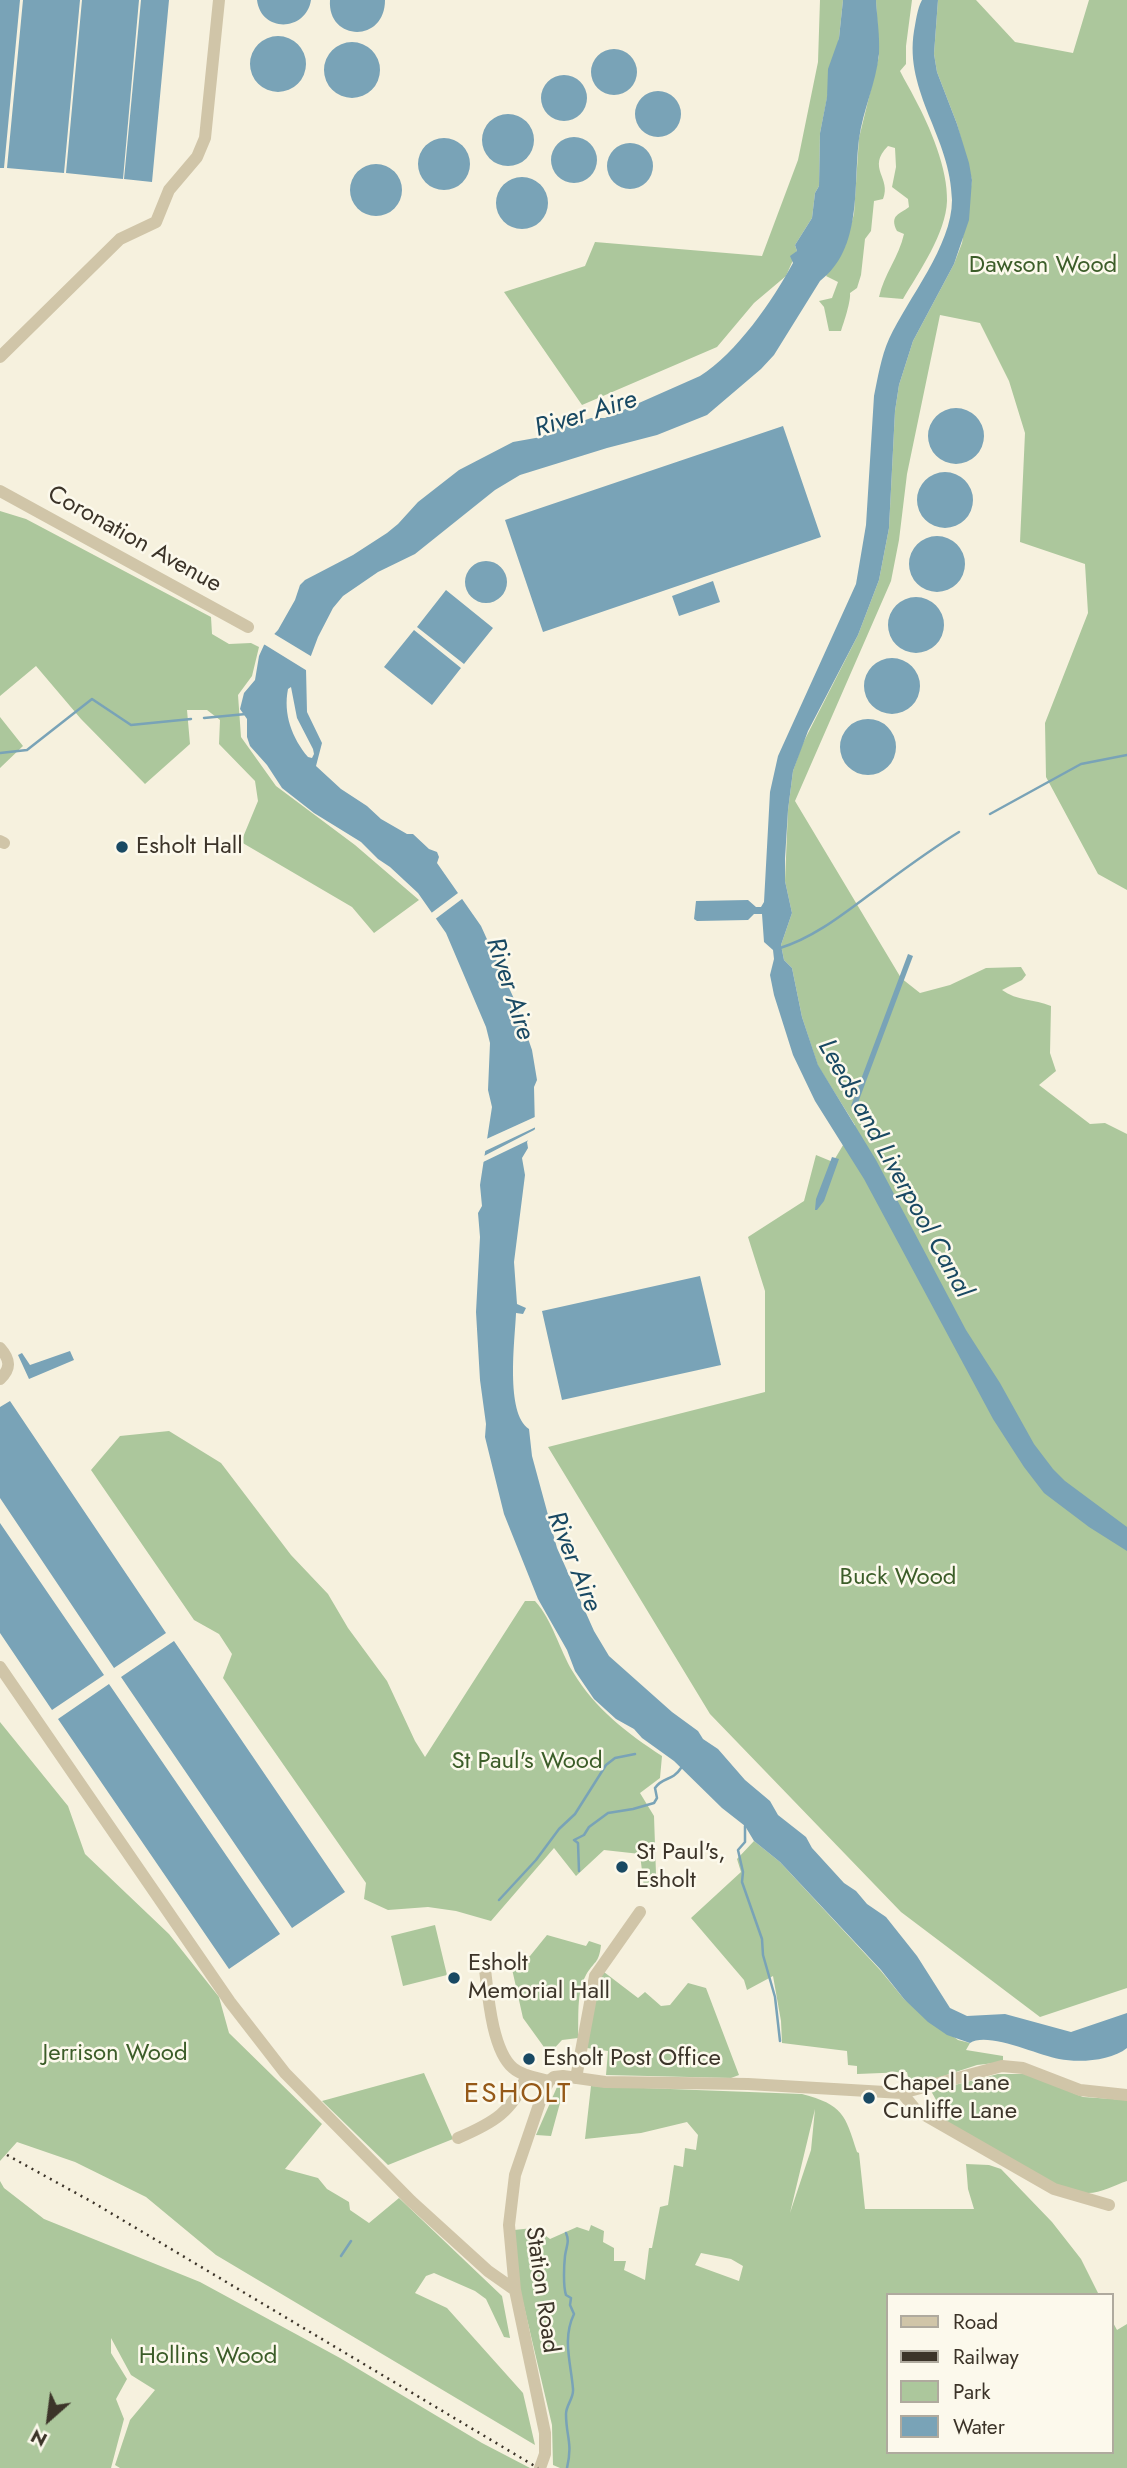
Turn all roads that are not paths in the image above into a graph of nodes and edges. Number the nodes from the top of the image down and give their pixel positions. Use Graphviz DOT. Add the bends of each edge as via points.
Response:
graph roads {
  1 [pos="219,0"];
  2 [pos="0,356"];
  3 [pos="0,491"];
  4 [pos="248,626"];
  5 [pos="0,1348"];
  6 [pos="0,1379"];
  7 [pos="0,1667"];
  8 [pos="640,1912"];
  9 [pos="485,1969"];
  10 [pos="527,2075"];
  11 [pos="576,2078"];
  12 [pos="549,2081"];
  13 [pos="902,2093"];
  14 [pos="1127,2095"];
  15 [pos="458,2138"];
  16 [pos="1109,2205"];
  17 [pos="515,2290"];
  18 [pos="540,2468"];
  1 -- 2 [label="street" via="209,110 197,157 169,190 156,222 120,239"];
  3 -- 4 [label="street, Coronation Avenue"];
  5 -- 6 [label="street" via="10,1364"];
  7 -- 17 [label="street" via="230,2002 285,2073 411,2201"];
  8 -- 11 [label="street" via="627,1921 595,1976"];
  9 -- 10 [label="street" via="503,2055 513,2069"];
  10 -- 12 [label="street"];
  10 -- 15 [label="street" via="512,2106 498,2119"];
  11 -- 12 [label="street"];
  11 -- 13 [label="street"];
  12 -- 17 [label="street, Station Road" via="521,2154 511,2197"];
  13 -- 14 [label="street" via="1002,2066 1023,2068 1080,2090"];
  13 -- 16 [label="street" via="916,2110 1054,2189"];
  17 -- 18 [label="street, Station Road" via="545,2433"];
}
